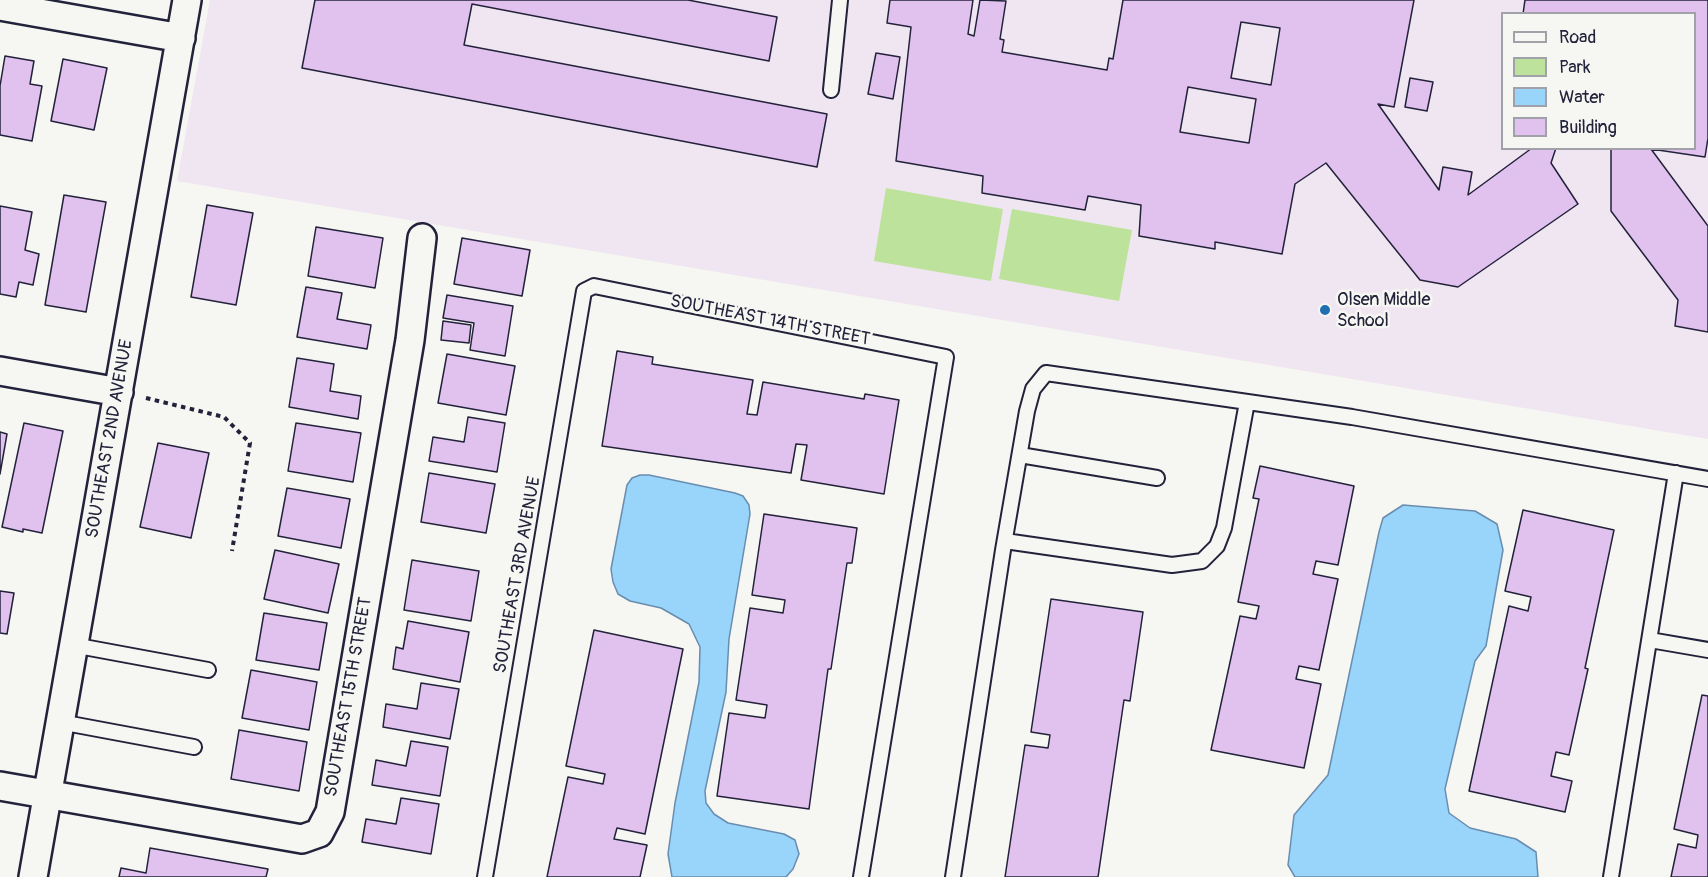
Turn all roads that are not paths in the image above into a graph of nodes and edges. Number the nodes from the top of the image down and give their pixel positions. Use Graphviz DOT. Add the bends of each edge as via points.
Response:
graph roads {
  1 [pos="187,0"];
  2 [pos="840,0"];
  3 [pos="0,6"];
  4 [pos="181,38"];
  5 [pos="831,90"];
  6 [pos="422,238"];
  7 [pos="594,286"];
  8 [pos="0,370"];
  9 [pos="119,392"];
  10 [pos="1247,402"];
  11 [pos="1020,455"];
  12 [pos="1676,473"];
  13 [pos="1156,478"];
  14 [pos="1708,479"];
  15 [pos="1005,541"];
  16 [pos="1650,640"];
  17 [pos="74,645"];
  18 [pos="1708,646"];
  19 [pos="208,670"];
  20 [pos="60,722"];
  21 [pos="194,747"];
  22 [pos="0,786"];
  23 [pos="47,793"];
  24 [pos="33,877"];
  25 [pos="485,877"];
  26 [pos="861,877"];
  27 [pos="953,877"];
  28 [pos="1611,877"];
  1 -- 4 [label="street, SOUTHEAST 2ND AVENUE"];
  2 -- 5 [label="lane"];
  3 -- 4 [label="street"];
  4 -- 9 [label="street, SOUTHEAST 2ND AVENUE"];
  6 -- 23 [label="street, SOUTHEAST 15TH STREET" via="410,340 330,812 319,833 302,839"];
  7 -- 25 [label="lane, SOUTHEAST 3RD AVENUE" via="584,291"];
  7 -- 26 [label="lane, SOUTHEAST 14TH STREET" via="946,357"];
  8 -- 9 [label="street"];
  9 -- 17 [label="street, SOUTHEAST 2ND AVENUE"];
  10 -- 11 [label="lane" via="1046,373 1033,389"];
  10 -- 12 [label="lane"];
  10 -- 15 [label="lane" via="1224,528 1217,546 1202,561 1172,565"];
  11 -- 13 [label="lane"];
  11 -- 15 [label="lane"];
  12 -- 14 [label="lane"];
  12 -- 16 [label="lane"];
  15 -- 27 [label="lane"];
  16 -- 18 [label="lane"];
  16 -- 28 [label="lane"];
  17 -- 19 [label="lane"];
  17 -- 20 [label="street, SOUTHEAST 2ND AVENUE"];
  20 -- 21 [label="lane"];
  20 -- 23 [label="street, SOUTHEAST 2ND AVENUE"];
  22 -- 23 [label="street, SOUTHEAST 15TH STREET"];
  23 -- 24 [label="street, SOUTHEAST 2ND AVENUE"];
}
